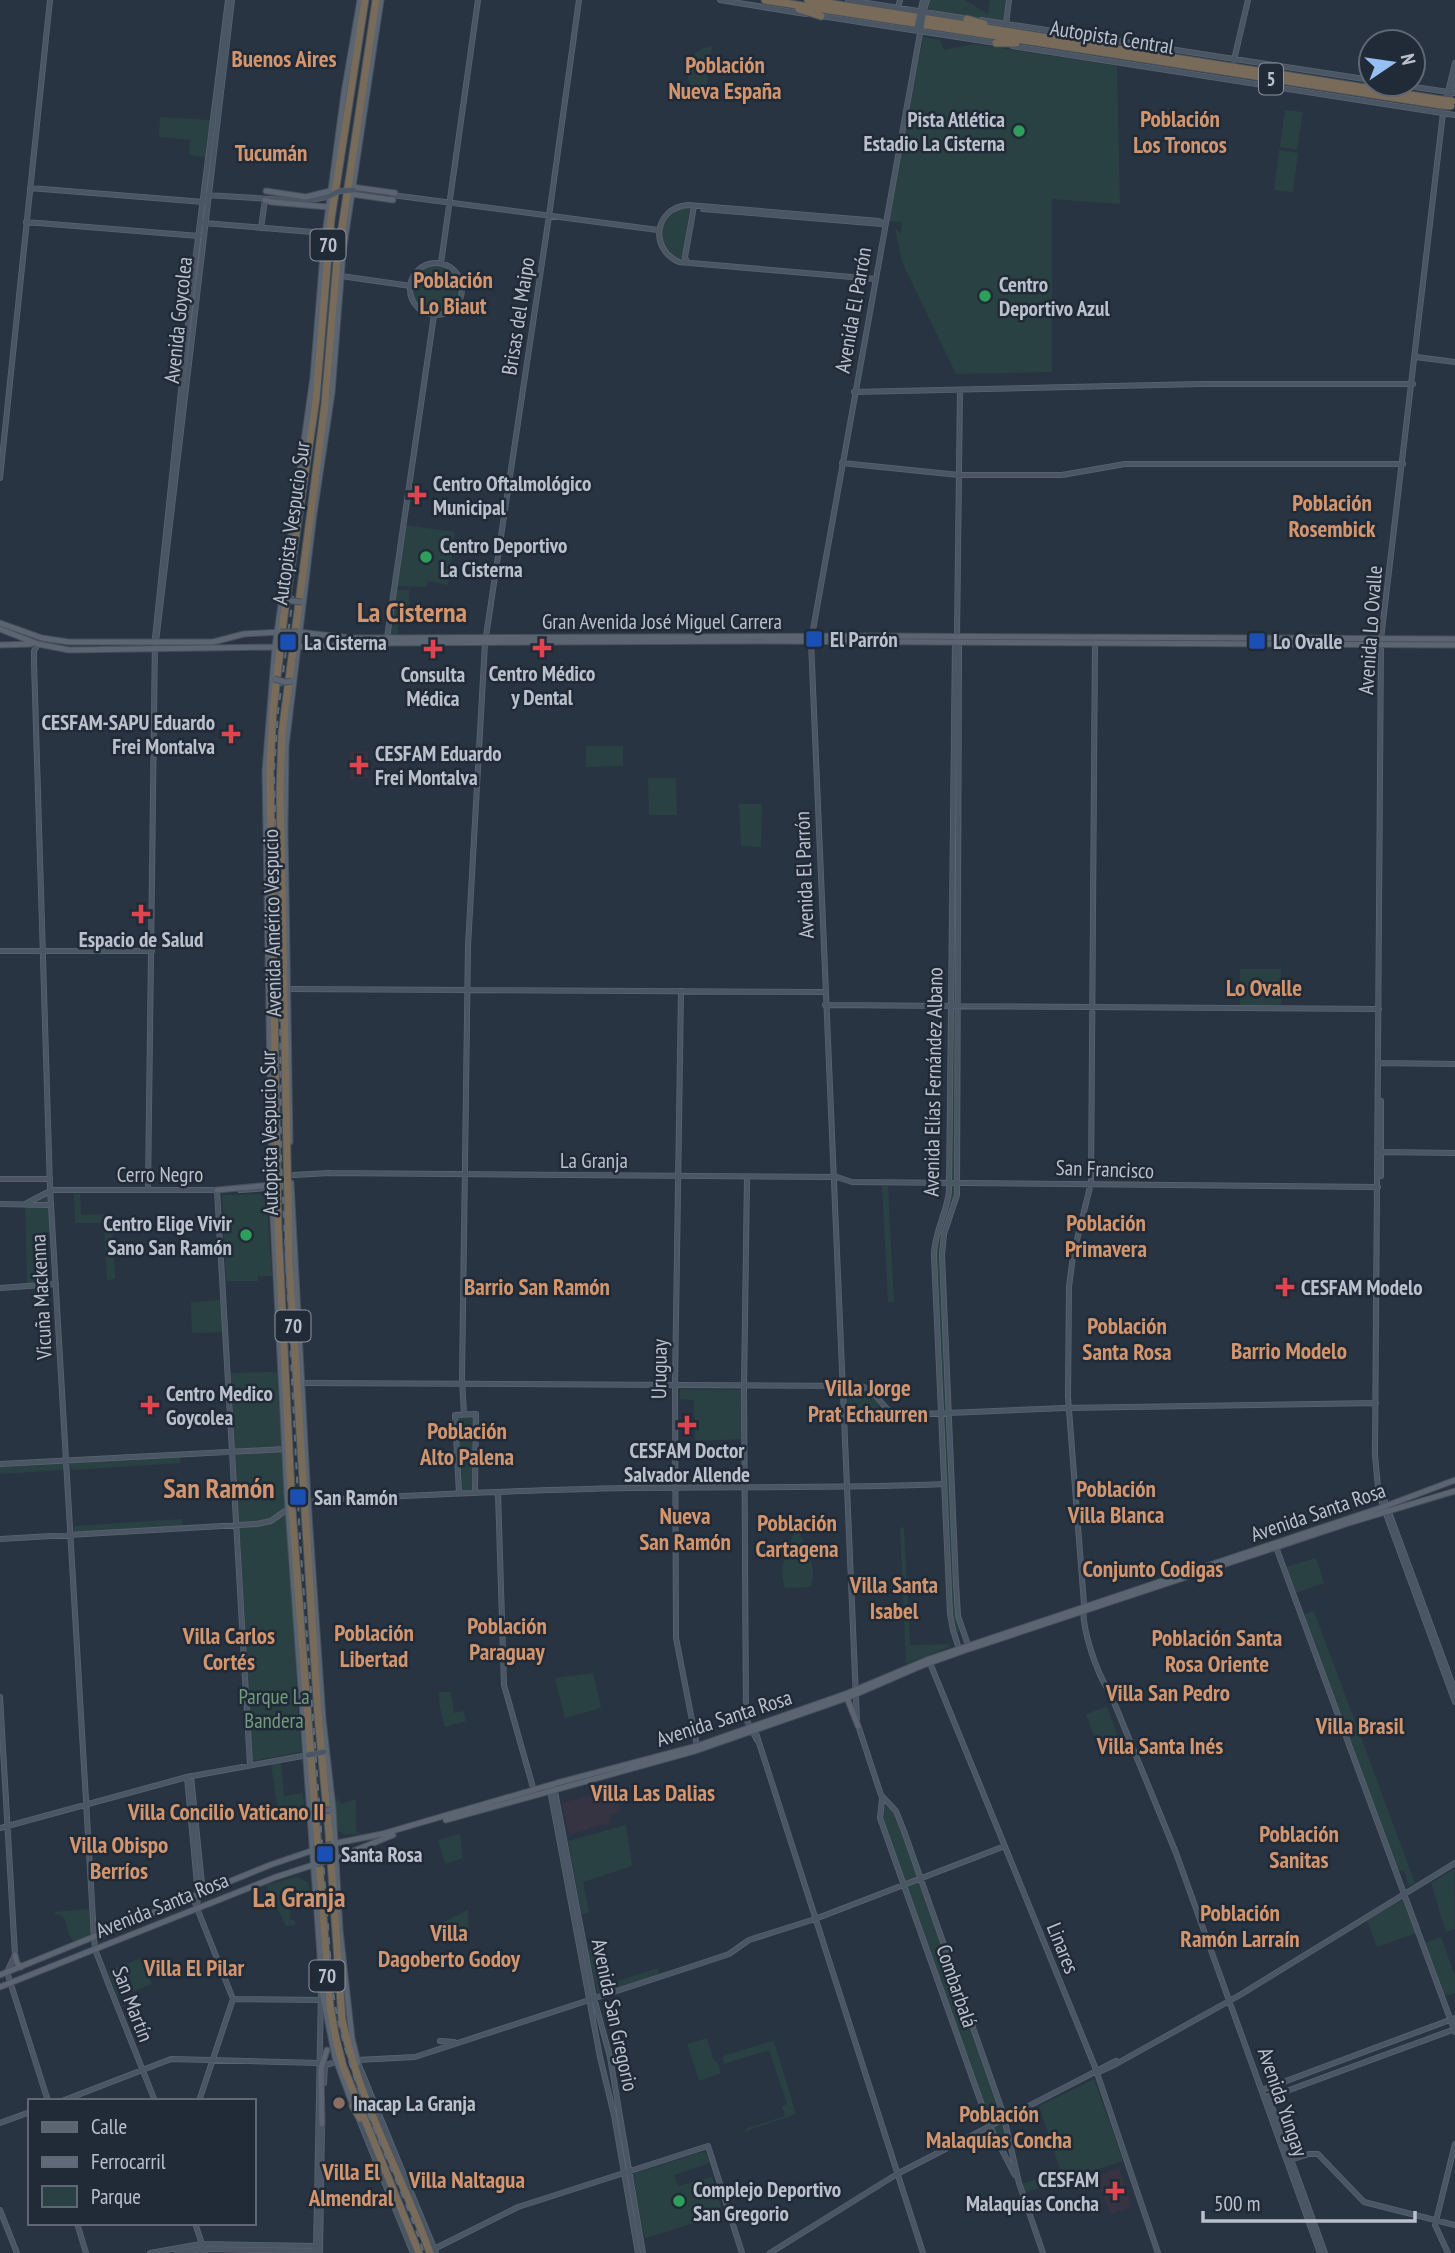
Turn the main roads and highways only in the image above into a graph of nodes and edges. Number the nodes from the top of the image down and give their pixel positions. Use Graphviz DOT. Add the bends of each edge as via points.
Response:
graph roads {
  1 [pos="363,0"];
  2 [pos="378,0"];
  3 [pos="765,0"];
  4 [pos="808,0"];
  5 [pos="775,2"];
  6 [pos="358,13"];
  7 [pos="821,16"];
  8 [pos="967,19"];
  9 [pos="1029,35"];
  10 [pos="996,43"];
  11 [pos="1041,43"];
  12 [pos="370,69"];
  13 [pos="352,78"];
  14 [pos="1441,102"];
  15 [pos="1451,102"];
  16 [pos="357,118"];
  17 [pos="353,190"];
  18 [pos="266,191"];
  19 [pos="329,194"];
  20 [pos="288,195"];
  21 [pos="394,196"];
  22 [pos="328,207"];
  23 [pos="316,399"];
  24 [pos="325,403"];
  25 [pos="300,471"];
  26 [pos="319,477"];
  27 [pos="282,602"];
  28 [pos="303,604"];
  29 [pos="302,620"];
  30 [pos="278,622"];
  31 [pos="0,623"];
  32 [pos="0,629"];
  33 [pos="265,632"];
  34 [pos="278,632"];
  35 [pos="299,632"];
  36 [pos="318,634"];
  37 [pos="387,638"];
  38 [pos="1455,639"];
  39 [pos="51,640"];
  40 [pos="486,640"];
  41 [pos="1381,642"];
  42 [pos="381,643"];
  43 [pos="38,644"];
  44 [pos="0,645"];
  45 [pos="1455,645"];
  46 [pos="310,646"];
  47 [pos="261,647"];
  48 [pos="276,647"];
  49 [pos="297,647"];
  50 [pos="273,658"];
  51 [pos="297,659"];
  52 [pos="273,677"];
  53 [pos="294,680"];
  54 [pos="285,828"];
  55 [pos="282,904"];
  56 [pos="266,906"];
  57 [pos="273,934"];
  58 [pos="270,1187"];
  59 [pos="217,1190"];
  60 [pos="286,1381"];
  61 [pos="284,1420"];
  62 [pos="1455,1480"];
  63 [pos="1455,1492"];
  64 [pos="1386,1509"];
  65 [pos="310,1598"];
  66 [pos="1083,1609"];
  67 [pos="301,1615"];
  68 [pos="319,1650"];
  69 [pos="961,1650"];
  70 [pos="857,1692"];
  71 [pos="849,1701"];
  72 [pos="857,1705"];
  73 [pos="302,1706"];
  74 [pos="858,1726"];
  75 [pos="753,1729"];
  76 [pos="534,1792"];
  77 [pos="332,1811"];
  78 [pos="310,1812"];
  79 [pos="335,1832"];
  80 [pos="347,1840"];
  81 [pos="334,1844"];
  82 [pos="313,1850"];
  83 [pos="335,1858"];
  84 [pos="314,1865"];
  85 [pos="299,1870"];
  86 [pos="314,1877"];
  87 [pos="317,1896"];
  88 [pos="338,1896"];
  89 [pos="340,1930"];
  90 [pos="15,1955"];
  91 [pos="20,1967"];
  92 [pos="0,1975"];
  93 [pos="0,1987"];
  94 [pos="344,2011"];
  95 [pos="327,2050"];
  96 [pos="358,2062"];
  97 [pos="354,2106"];
  98 [pos="322,2124"];
  99 [pos="381,2131"];
  100 [pos="386,2168"];
  101 [pos="433,2252"];
  102 [pos="416,2253"];
  1 -- 6 [label="main road, Avenida Américo Vespucio"];
  1 -- 13 [label="highway, Autopista Vespucio Sur / 70"];
  2 -- 12 [label="main road, Avenida Américo Vespucio"];
  2 -- 16 [label="highway, Autopista Vespucio Sur / 70"];
  3 -- 5 [label="highway, Autopista Central / 5"];
  4 -- 9 [label="highway, Autopista Central / 5"];
  5 -- 7 [label="highway"];
  5 -- 11 [label="highway, Autopista Central / 5"];
  6 -- 13 [label="highway"];
  6 -- 19 [label="main road, Avenida Américo Vespucio"];
  8 -- 9 [label="highway"];
  9 -- 14 [label="highway, Autopista Central / 5"];
  10 -- 11 [label="highway"];
  11 -- 14 [label="highway, Autopista Central / 5"];
  12 -- 16 [label="highway"];
  12 -- 17 [label="main road, Avenida Américo Vespucio"];
  13 -- 23 [label="highway, Autopista Vespucio Sur / 70" via="329,234"];
  14 -- 15 [label="highway, Autopista Central / 5, bridge"];
  16 -- 24 [label="highway, Autopista Vespucio Sur / 70" via="335,278"];
  17 -- 21 [label="main road"];
  17 -- 26 [label="main road, Avenida Américo Vespucio"];
  18 -- 20 [label="main road"];
  19 -- 20 [label="main road"];
  19 -- 22 [label="main road, Avenida Américo Vespucio"];
  20 -- 22 [label="main road" via="267,199"];
  22 -- 25 [label="main road, Avenida Américo Vespucio"];
  23 -- 25 [label="highway"];
  23 -- 57 [label="highway, Autopista Vespucio Sur / 70" via="272,724"];
  24 -- 26 [label="highway"];
  24 -- 55 [label="highway, Autopista Vespucio Sur / 70" via="281,744"];
  25 -- 27 [label="main road, Avenida Américo Vespucio"];
  26 -- 28 [label="main road, Avenida Américo Vespucio"];
  27 -- 28 [label="main road, bridge"];
  27 -- 30 [label="main road, Avenida Américo Vespucio"];
  28 -- 29 [label="main road, Avenida Américo Vespucio"];
  29 -- 35 [label="main road, Avenida Américo Vespucio"];
  29 -- 36 [label="main road"];
  30 -- 33 [label="main road"];
  30 -- 34 [label="main road, Avenida Américo Vespucio"];
  31 -- 39 [label="main road, Gran Avenida José Miguel Carrera"];
  32 -- 43 [label="main road, Gran Avenida José Miguel Carrera"];
  33 -- 34 [label="main road, Gran Avenida José Miguel Carrera"];
  33 -- 39 [label="main road, Gran Avenida José Miguel Carrera" via="213,642"];
  34 -- 35 [label="main road, Gran Avenida José Miguel Carrera, bridge"];
  34 -- 48 [label="main road, Avenida Américo Vespucio"];
  35 -- 36 [label="main road, Gran Avenida José Miguel Carrera"];
  35 -- 49 [label="main road, Avenida Américo Vespucio"];
  36 -- 37 [label="main road, Gran Avenida José Miguel Carrera"];
  37 -- 40 [label="main road, Gran Avenida José Miguel Carrera"];
  37 -- 42 [label="main road"];
  38 -- 41 [label="main road, Gran Avenida José Miguel Carrera"];
  39 -- 43 [label="main road"];
  40 -- 41 [label="main road, Gran Avenida José Miguel Carrera"];
  40 -- 42 [label="main road, Gran Avenida José Miguel Carrera"];
  41 -- 45 [label="main road, Gran Avenida José Miguel Carrera"];
  42 -- 46 [label="main road, Gran Avenida José Miguel Carrera"];
  43 -- 44 [label="main road"];
  43 -- 47 [label="main road, Gran Avenida José Miguel Carrera" via="74,650"];
  46 -- 49 [label="main road, Gran Avenida José Miguel Carrera"];
  46 -- 51 [label="main road"];
  47 -- 48 [label="main road, Gran Avenida José Miguel Carrera"];
  47 -- 50 [label="main road"];
  48 -- 49 [label="main road, Gran Avenida José Miguel Carrera, bridge"];
  48 -- 50 [label="main road, Avenida Américo Vespucio"];
  49 -- 51 [label="main road, Avenida Américo Vespucio"];
  50 -- 52 [label="main road, Avenida Américo Vespucio"];
  51 -- 53 [label="main road, Avenida Américo Vespucio"];
  52 -- 53 [label="main road, bridge"];
  52 -- 56 [label="main road, Avenida Américo Vespucio" via="265,771"];
  53 -- 54 [label="main road, Avenida Américo Vespucio"];
  54 -- 55 [label="highway"];
  54 -- 68 [label="main road, Avenida Américo Vespucio" via="291,1189"];
  55 -- 65 [label="highway, Autopista Vespucio Sur / 70" via="287,1215"];
  56 -- 57 [label="highway"];
  56 -- 58 [label="main road, Avenida Américo Vespucio"];
  57 -- 60 [label="highway, Autopista Vespucio Sur / 70" via="276,1191"];
  58 -- 59 [label="main road"];
  58 -- 61 [label="main road, Avenida Américo Vespucio"];
  60 -- 61 [label="highway"];
  60 -- 67 [label="highway, Autopista Vespucio Sur / 70"];
  61 -- 73 [label="main road, Avenida Américo Vespucio"];
  62 -- 64 [label="main road, Avenida Santa Rosa"];
  63 -- 64 [label="main road, Avenida Santa Rosa"];
  64 -- 66 [label="main road, Avenida Santa Rosa"];
  64 -- 66 [label="main road, Avenida Santa Rosa"];
  65 -- 68 [label="highway"];
  65 -- 99 [label="highway, Autopista Vespucio Sur / 70" via="342,2019 355,2067"];
  66 -- 69 [label="main road, Avenida Santa Rosa"];
  66 -- 69 [label="main road, Avenida Santa Rosa"];
  67 -- 73 [label="highway"];
  67 -- 100 [label="highway, Autopista Vespucio Sur / 70" via="332,2021 343,2066"];
  68 -- 77 [label="main road, Avenida Américo Vespucio"];
  69 -- 70 [label="main road, Avenida Santa Rosa"];
  70 -- 71 [label="main road, Avenida Santa Rosa"];
  70 -- 75 [label="main road, Avenida Santa Rosa"];
  71 -- 72 [label="main road"];
  71 -- 74 [label="main road"];
  71 -- 75 [label="main road, Avenida Santa Rosa"];
  73 -- 78 [label="main road, Avenida Américo Vespucio"];
  75 -- 76 [label="main road, Avenida Santa Rosa"];
  76 -- 80 [label="main road, Avenida Santa Rosa"];
  76 -- 83 [label="main road, Avenida Santa Rosa" via="382,1838"];
  77 -- 78 [label="main road, bridge"];
  77 -- 79 [label="main road, Avenida Américo Vespucio"];
  78 -- 82 [label="main road, Avenida Américo Vespucio"];
  79 -- 80 [label="main road"];
  79 -- 81 [label="main road, Avenida Américo Vespucio"];
  80 -- 81 [label="main road, Avenida Santa Rosa"];
  81 -- 82 [label="main road, Avenida Santa Rosa, bridge"];
  81 -- 83 [label="main road, Avenida Américo Vespucio"];
  82 -- 84 [label="main road, Avenida Américo Vespucio"];
  82 -- 91 [label="main road, Avenida Santa Rosa"];
  83 -- 84 [label="main road, Avenida Santa Rosa, bridge"];
  83 -- 88 [label="main road, Avenida Américo Vespucio"];
  84 -- 85 [label="main road, Avenida Santa Rosa"];
  84 -- 86 [label="main road, Avenida Américo Vespucio"];
  85 -- 86 [label="main road"];
  85 -- 93 [label="main road, Avenida Santa Rosa"];
  86 -- 87 [label="main road, Avenida Américo Vespucio"];
  87 -- 88 [label="main road, bridge"];
  87 -- 97 [label="main road, Avenida Américo Vespucio" via="326,2022"];
  88 -- 89 [label="main road, Avenida Américo Vespucio"];
  89 -- 94 [label="main road"];
  89 -- 96 [label="main road, Avenida Américo Vespucio"];
  90 -- 91 [label="main road"];
  91 -- 92 [label="main road, Avenida Santa Rosa"];
  95 -- 98 [label="main road" via="321,2068"];
  96 -- 99 [label="highway"];
  97 -- 100 [label="highway"];
  99 -- 101 [label="highway, Autopista Vespucio Sur / 70"];
  100 -- 102 [label="highway, Autopista Vespucio Sur / 70"];
}
